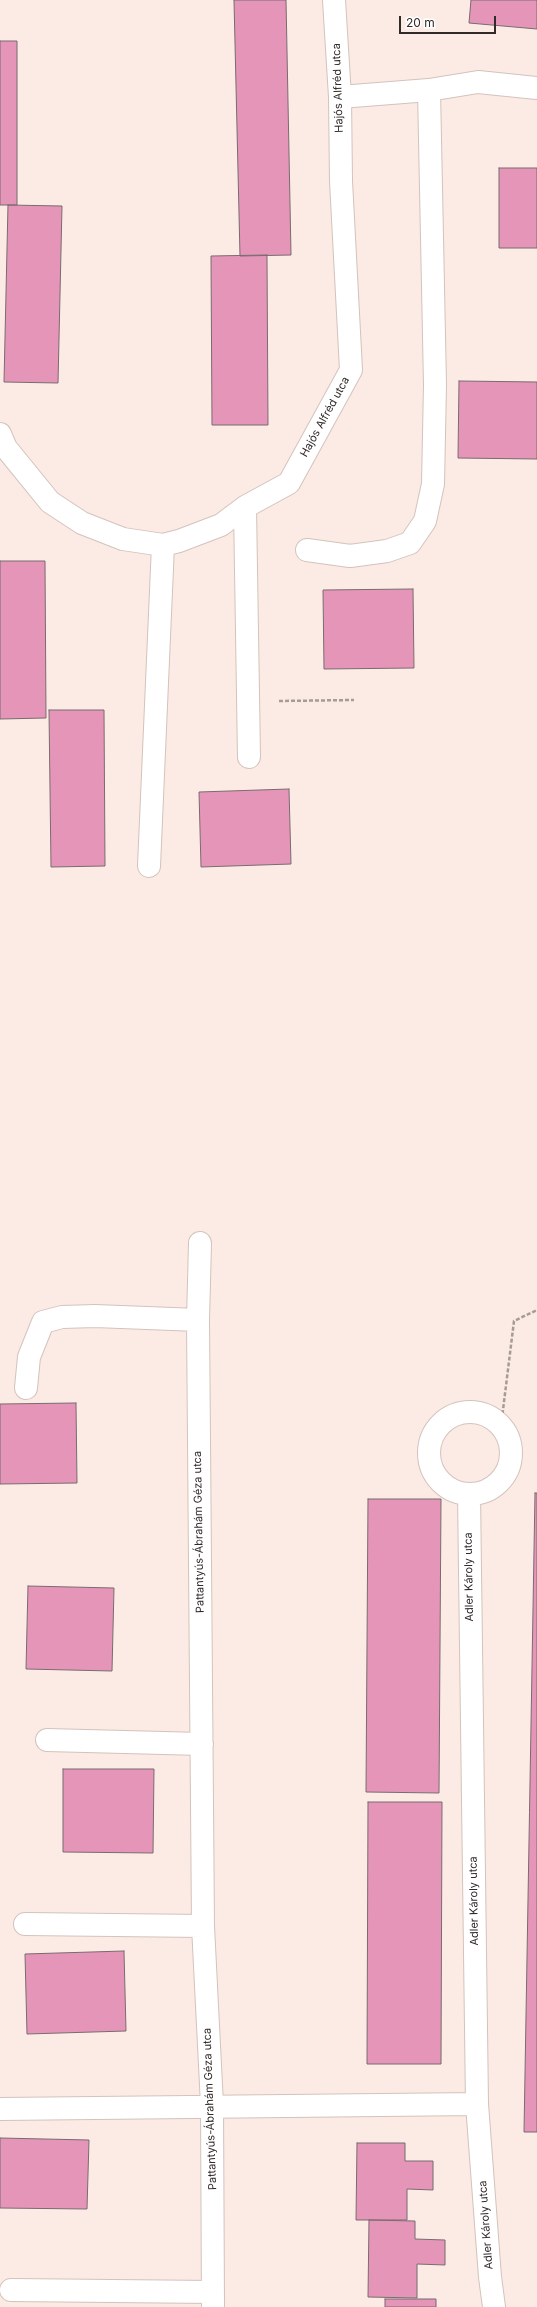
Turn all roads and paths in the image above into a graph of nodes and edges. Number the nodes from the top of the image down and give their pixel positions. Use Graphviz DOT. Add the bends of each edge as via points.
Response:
graph roads {
  1 [pos="334,0"];
  2 [pos="537,88"];
  3 [pos="429,90"];
  4 [pos="340,97"];
  5 [pos="0,434"];
  6 [pos="245,507"];
  7 [pos="163,545"];
  8 [pos="307,550"];
  9 [pos="354,700"];
  10 [pos="279,701"];
  11 [pos="249,757"];
  12 [pos="149,866"];
  13 [pos="200,1243"];
  14 [pos="537,1310"];
  15 [pos="198,1320"];
  16 [pos="26,1388"];
  17 [pos="501,1426"];
  18 [pos="469,1494"];
  19 [pos="47,1740"];
  20 [pos="202,1744"];
  21 [pos="25,1924"];
  22 [pos="203,1926"];
  23 [pos="477,2104"];
  24 [pos="212,2105"];
  25 [pos="0,2109"];
  26 [pos="11,2290"];
  27 [pos="213,2299"];
  28 [pos="494,2307"];
  1 -- 4 [label="street, Hajós Alfréd utca"];
  2 -- 3 [label="street" via="478,82"];
  3 -- 4 [label="street"];
  3 -- 8 [label="street" via="435,385 433,484 425,520 410,543 387,551 350,556"];
  4 -- 6 [label="street, Hajós Alfréd utca" via="341,181 351,370 289,483"];
  5 -- 7 [label="street, Hajós Alfréd utca" via="6,448 50,502 82,523 123,539"];
  6 -- 7 [label="street, Hajós Alfréd utca" via="220,525"];
  6 -- 11 [label="street"];
  7 -- 12 [label="street"];
  9 -- 10 [label="path"];
  13 -- 15 [label="street, Pattantyús-Ábrahám Géza utca"];
  14 -- 17 [label="path" via="514,1321"];
  15 -- 16 [label="street" via="95,1316 62,1317 43,1322 29,1357"];
  15 -- 20 [label="street, Pattantyús-Ábrahám Géza utca"];
  17 -- 18 [label="street" via="509,1438 512,1451 510,1465 504,1477 495,1486 482,1493"];
  17 -- 18 [label="street" via="478,1412 464,1412 451,1416 440,1424 432,1436 429,1449 435,1475 444,1485 456,1492"];
  18 -- 23 [label="street, Adler Károly utca"];
  19 -- 20 [label="street"];
  20 -- 22 [label="street, Pattantyús-Ábrahám Géza utca"];
  21 -- 22 [label="street"];
  22 -- 24 [label="street, Pattantyús-Ábrahám Géza utca"];
  23 -- 24 [label="street"];
  23 -- 28 [label="street, Adler Károly utca"];
  24 -- 25 [label="street"];
  24 -- 27 [label="street, Pattantyús-Ábrahám Géza utca"];
  26 -- 27 [label="street, Pattantyús-Ábrahám Géza utca"];
}
